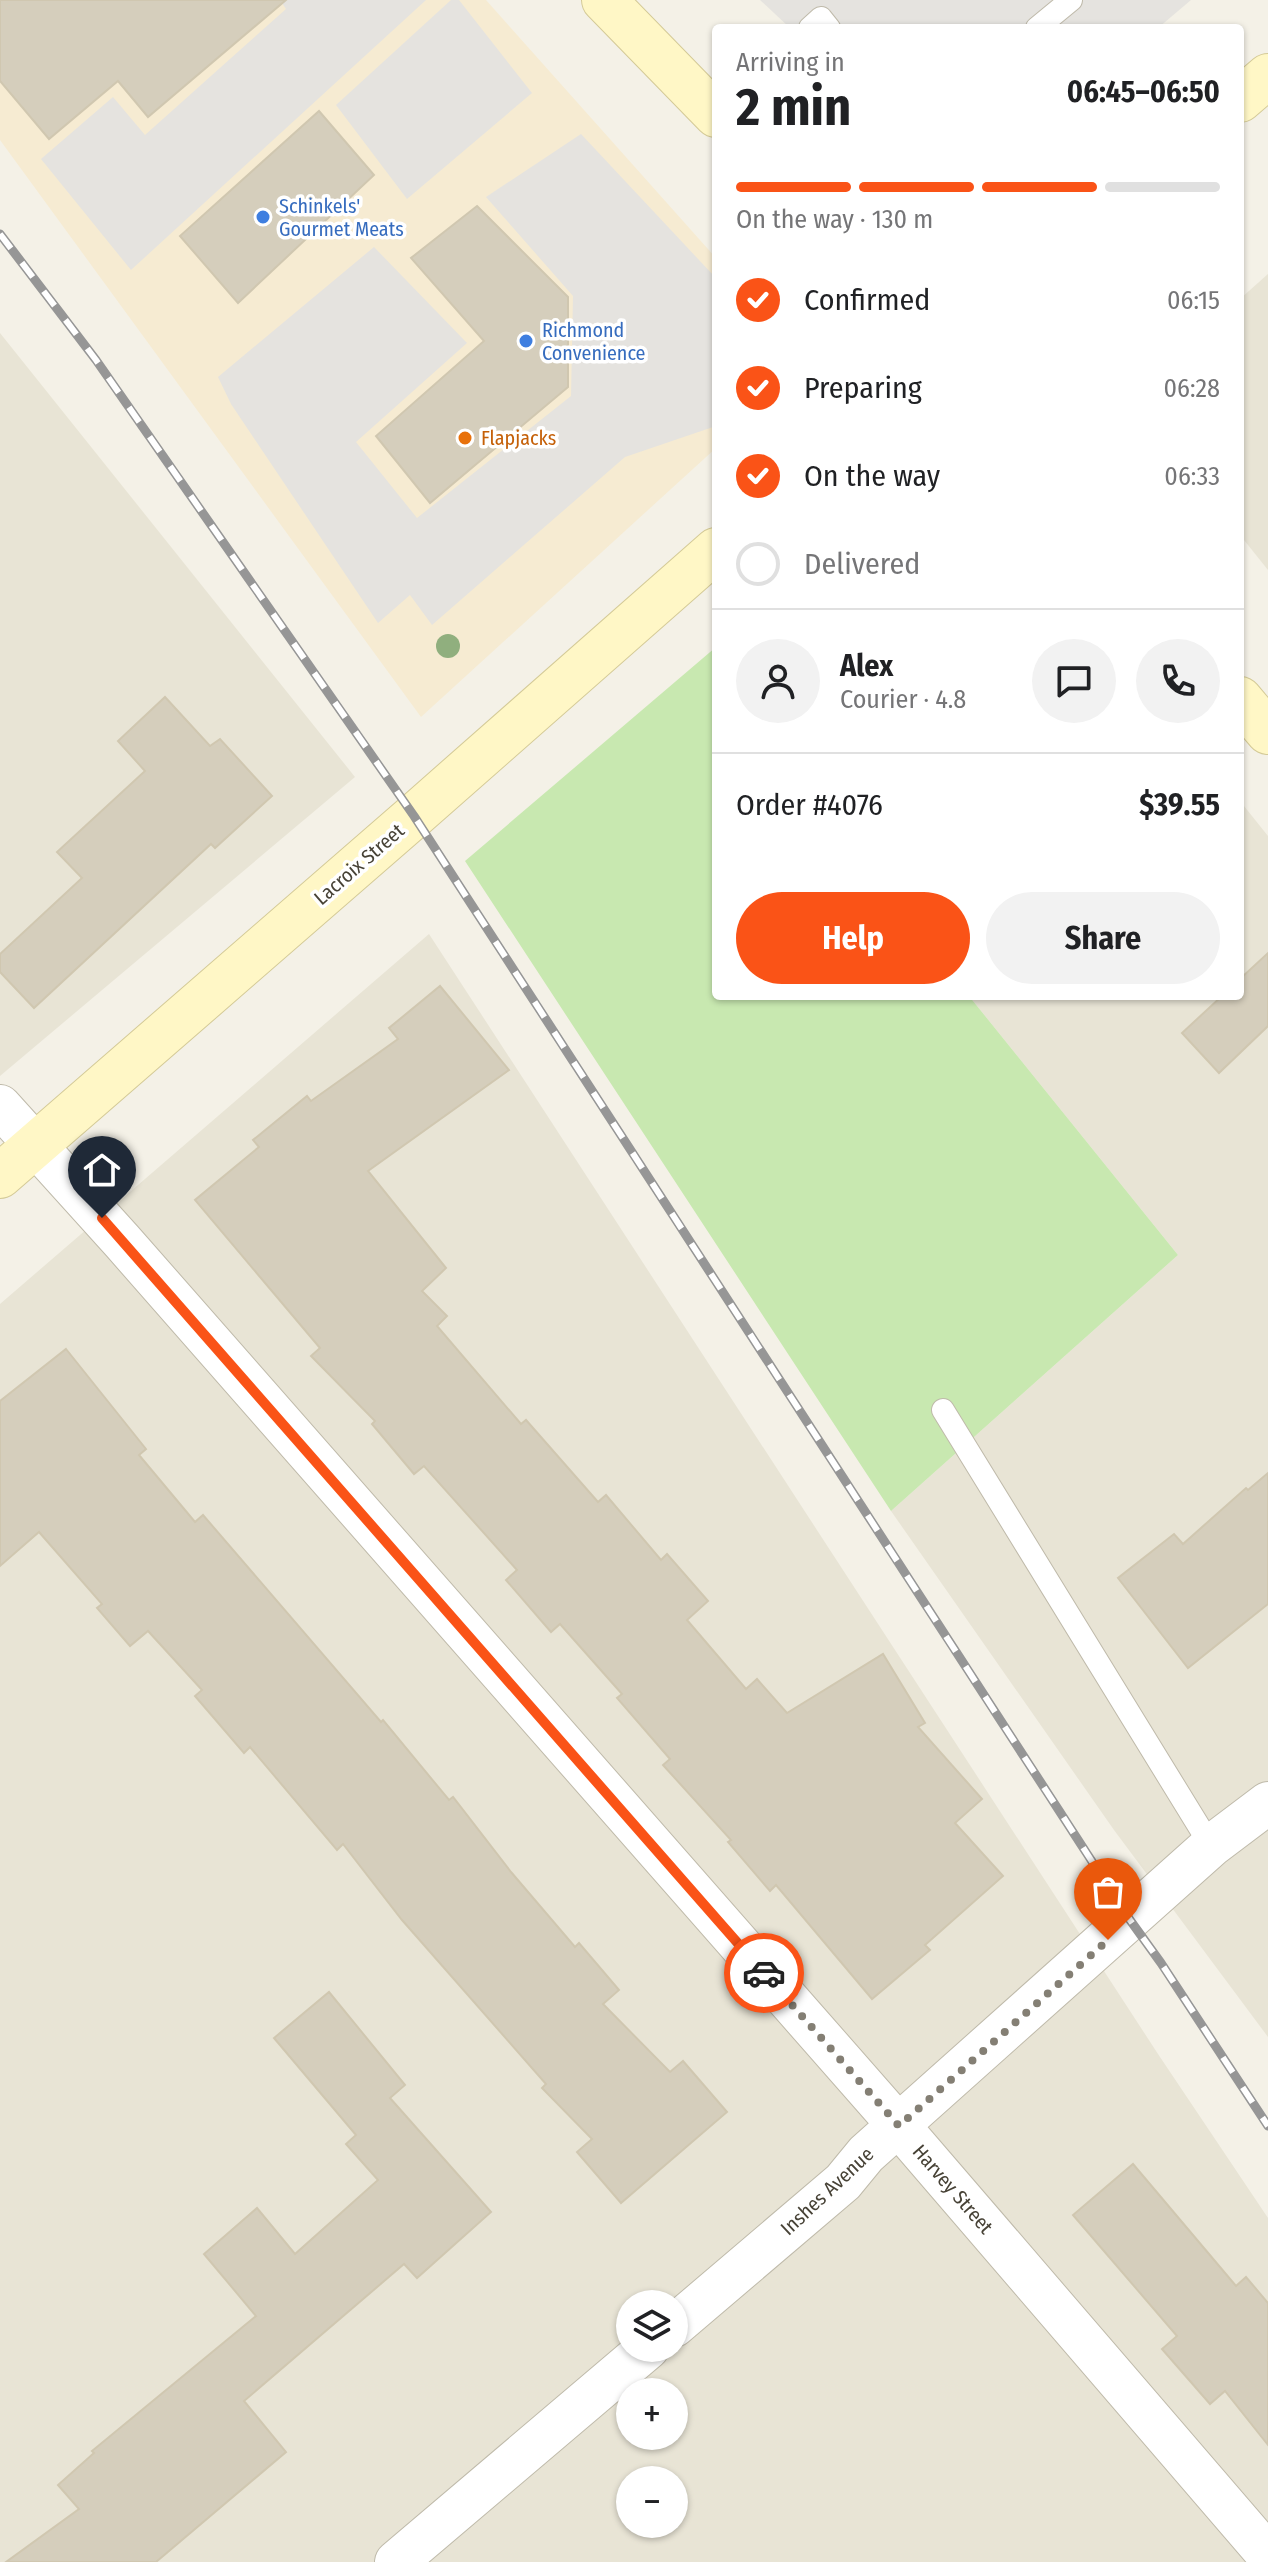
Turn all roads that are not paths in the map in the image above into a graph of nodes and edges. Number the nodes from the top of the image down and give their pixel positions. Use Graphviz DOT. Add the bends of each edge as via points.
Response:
graph roads {
  1 [pos="604,0"];
  2 [pos="1071,0"];
  3 [pos="1042,24"];
  4 [pos="1268,76"];
  5 [pos="1244,97"];
  6 [pos="712,105"];
  7 [pos="712,554"];
  8 [pos="1244,704"];
  9 [pos="1268,732"];
  10 [pos="0,1106"];
  11 [pos="35,1145"];
  12 [pos="0,1176"];
  13 [pos="943,1410"];
  14 [pos="1268,1803"];
  15 [pos="1211,1846"];
  16 [pos="899,2126"];
  17 [pos="688,2314"];
  18 [pos="632,2362"];
  19 [pos="1268,2555"];
  20 [pos="396,2562"];
  1 -- 6 [label="main road"];
  2 -- 3 [label="lane"];
  4 -- 5 [label="main road"];
  7 -- 11 [label="main road, Lacroix Street"];
  8 -- 9 [label="main road"];
  10 -- 11 [label="street, Harvey Street"];
  11 -- 12 [label="main road, Lacroix Street"];
  11 -- 16 [label="street, Harvey Street"];
  13 -- 15 [label="lane"];
  14 -- 15 [label="street, Inshes Avenue"];
  15 -- 16 [label="street, Inshes Avenue"];
  16 -- 17 [label="street, Inshes Avenue" via="843,2182"];
  16 -- 19 [label="street, Harvey Street"];
  18 -- 20 [label="street"];
}
